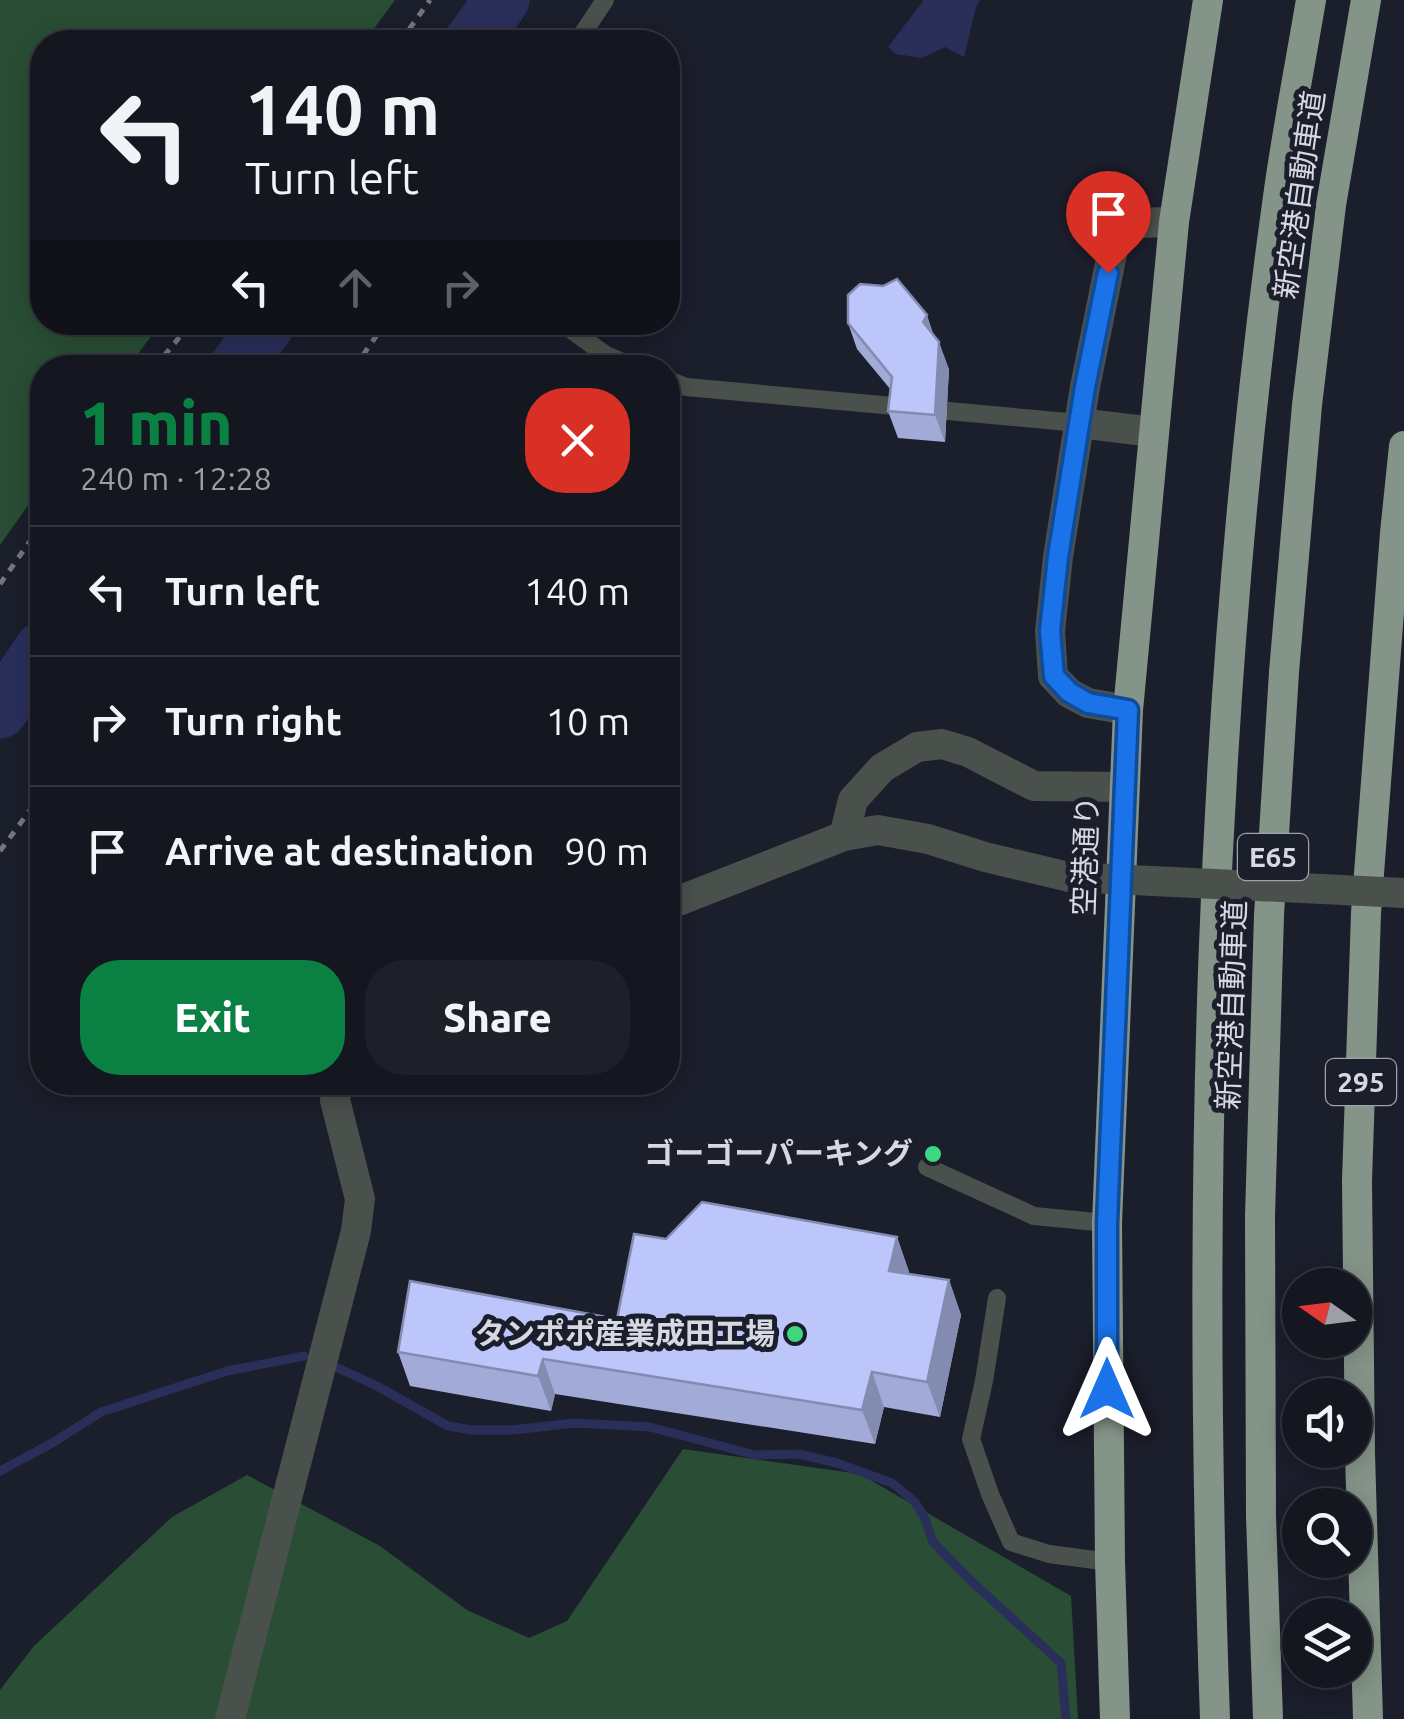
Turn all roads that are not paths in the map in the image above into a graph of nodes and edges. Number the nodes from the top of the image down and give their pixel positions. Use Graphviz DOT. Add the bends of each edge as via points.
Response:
graph roads {
  1 [pos="605,0"];
  2 [pos="1208,0"];
  3 [pos="1311,0"];
  4 [pos="1366,0"];
  5 [pos="585,30"];
  6 [pos="1174,222"];
  7 [pos="578,335"];
  8 [pos="606,355"];
  9 [pos="680,385"];
  10 [pos="1079,423"];
  11 [pos="1152,432"];
  12 [pos="1404,446"];
  13 [pos="1128,710"];
  14 [pos="1124,787"];
  15 [pos="844,836"];
  16 [pos="1404,893"];
  17 [pos="680,900"];
  18 [pos="337,1095"];
  19 [pos="927,1167"];
  20 [pos="1107,1223"];
  21 [pos="996,1298"];
  22 [pos="1110,1562"];
  23 [pos="230,1719"];
  24 [pos="1116,1719"];
  25 [pos="1215,1719"];
  26 [pos="1268,1719"];
  27 [pos="1368,1719"];
  1 -- 5 [label="lane"];
  2 -- 6 [label="highway, 空港通り"];
  3 -- 25 [label="highway, 新空港自動車道 / E65" via="1278,195 1229,668 1207,1220"];
  4 -- 26 [label="highway, 新空港自動車道 / E65" via="1331,204 1307,404 1272,877 1260,1216"];
  6 -- 10 [label="street" via="1128,224 1115,239"];
  6 -- 11 [label="highway, 空港通り"];
  7 -- 8 [label="lane"];
  9 -- 10 [label="lane"];
  10 -- 11 [label="street"];
  10 -- 13 [label="street" via="1050,631 1054,676 1088,703"];
  11 -- 13 [label="highway, 空港通り"];
  12 -- 27 [label="highway, 295" via="1366,913 1358,1162"];
  13 -- 14 [label="highway, 空港通り"];
  14 -- 15 [label="street" via="1034,786 968,752 942,744 917,748 882,768 854,800"];
  14 -- 20 [label="highway, 空港通り"];
  15 -- 16 [label="street, bridge" via="878,830 928,839 1069,877"];
  15 -- 17 [label="street"];
  18 -- 23 [label="street" via="360,1199 356,1232"];
  19 -- 20 [label="lane" via="1034,1216"];
  20 -- 22 [label="highway, 空港通り"];
  21 -- 22 [label="lane" via="971,1439 990,1494 1011,1542"];
  22 -- 24 [label="highway, 空港通り"];
}
